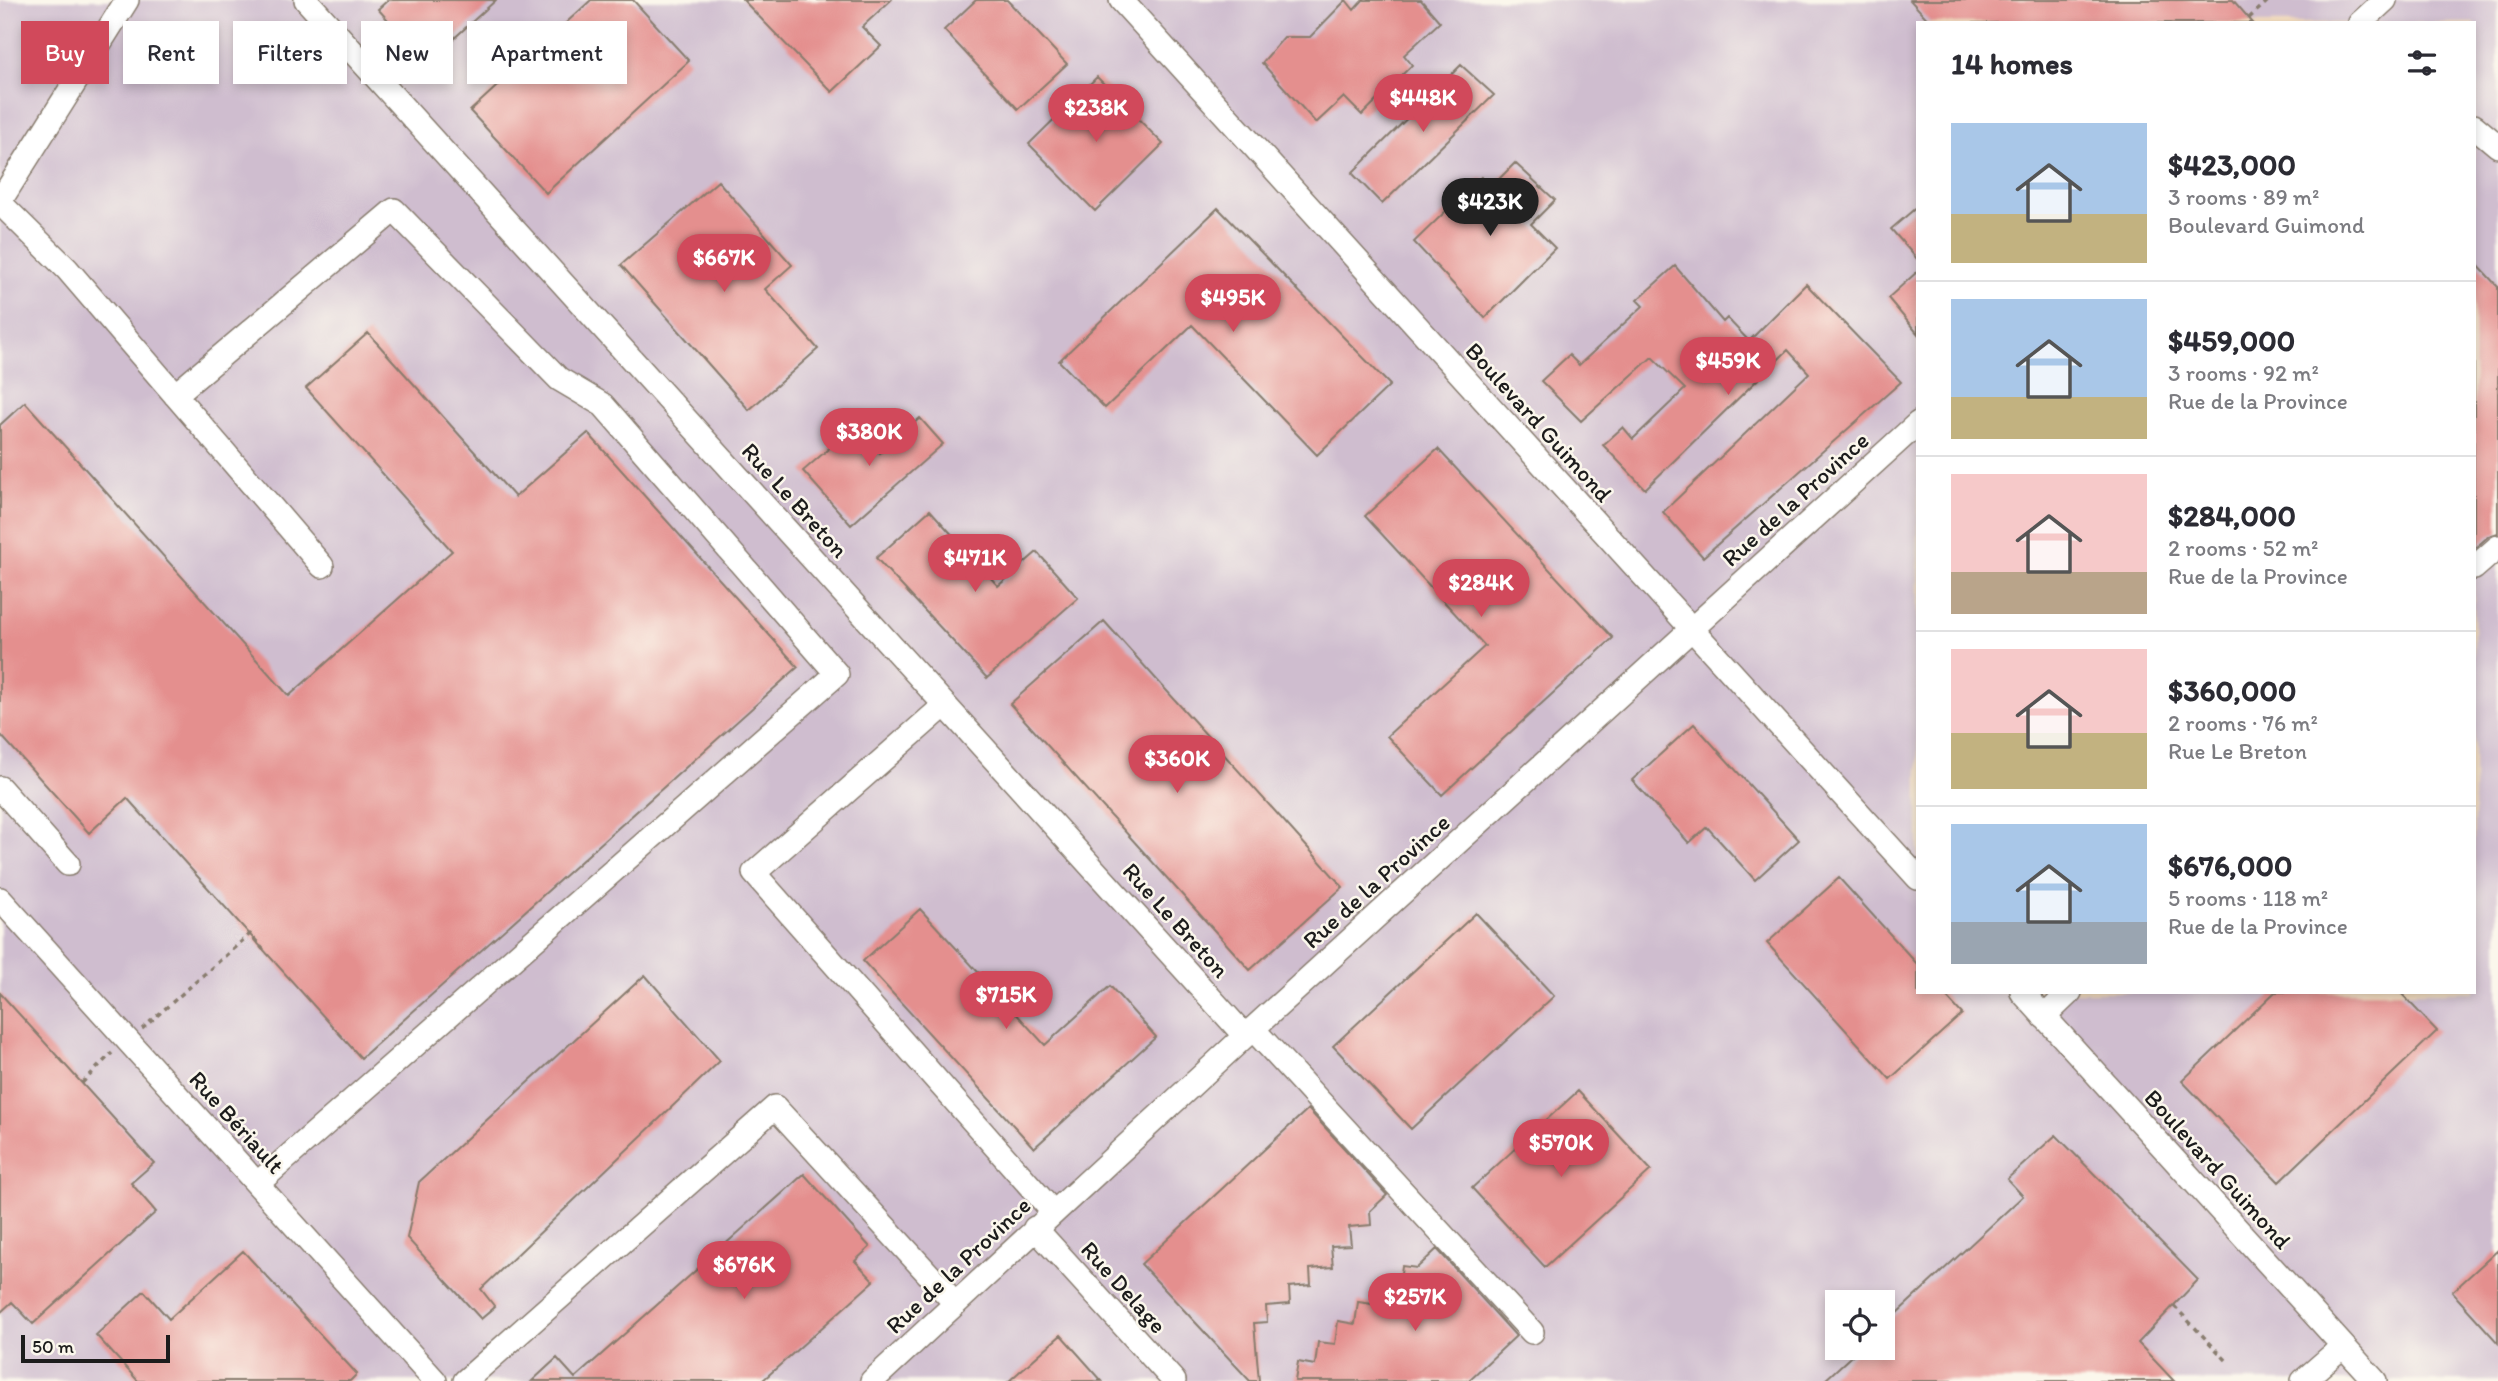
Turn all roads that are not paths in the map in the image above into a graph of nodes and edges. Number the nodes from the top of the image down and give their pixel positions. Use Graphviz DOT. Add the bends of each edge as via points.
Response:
graph roads {
  1 [pos="127,0"];
  2 [pos="306,0"];
  3 [pos="1121,0"];
  4 [pos="2385,0"];
  5 [pos="2367,21"];
  6 [pos="2476,128"];
  7 [pos="2498,146"];
  8 [pos="0,202"];
  9 [pos="175,395"];
  10 [pos="1916,425"];
  11 [pos="2498,547"];
  12 [pos="322,566"];
  13 [pos="2476,566"];
  14 [pos="1690,628"];
  15 [pos="945,705"];
  16 [pos="0,788"];
  17 [pos="68,864"];
  18 [pos="1916,876"];
  19 [pos="0,899"];
  20 [pos="2024,994"];
  21 [pos="2068,994"];
  22 [pos="2044,1017"];
  23 [pos="1249,1032"];
  24 [pos="257,1184"];
  25 [pos="1053,1212"];
  26 [pos="1035,1228"];
  27 [pos="955,1303"];
  28 [pos="1532,1332"];
  29 [pos="2343,1346"];
  30 [pos="435,1381"];
  31 [pos="465,1381"];
  32 [pos="872,1381"];
  33 [pos="1174,1381"];
  34 [pos="2303,1381"];
  35 [pos="2375,1381"];
  1 -- 8 [label="street"];
  2 -- 15 [label="street, Rue Le Breton"];
  3 -- 14 [label="street, Boulevard Guimond"];
  4 -- 5 [label="street"];
  6 -- 7 [label="street"];
  8 -- 9 [label="street" via="67,269"];
  9 -- 12 [label="street"];
  9 -- 24 [label="street" via="394,210 559,379 603,405 838,674"];
  10 -- 14 [label="street, Rue de la Province"];
  11 -- 13 [label="street"];
  14 -- 18 [label="street, Boulevard Guimond"];
  14 -- 23 [label="street, Rue de la Province"];
  15 -- 23 [label="street, Rue Le Breton"];
  15 -- 25 [label="street" via="754,873"];
  16 -- 17 [label="street"];
  19 -- 24 [label="street, Rue Bériault"];
  20 -- 22 [label="street, Boulevard Guimond"];
  21 -- 22 [label="street"];
  22 -- 29 [label="street, Boulevard Guimond"];
  23 -- 25 [label="street, Rue de la Province"];
  23 -- 28 [label="street, Rue Le Breton"];
  24 -- 30 [label="street, Rue Bériault"];
  25 -- 26 [label="street, Rue de la Province"];
  26 -- 27 [label="street, Rue de la Province"];
  26 -- 33 [label="street, Rue Delage"];
  27 -- 31 [label="street" via="775,1107"];
  27 -- 32 [label="street, Rue de la Province"];
  29 -- 34 [label="street"];
  29 -- 35 [label="street, Boulevard Guimond"];
}
